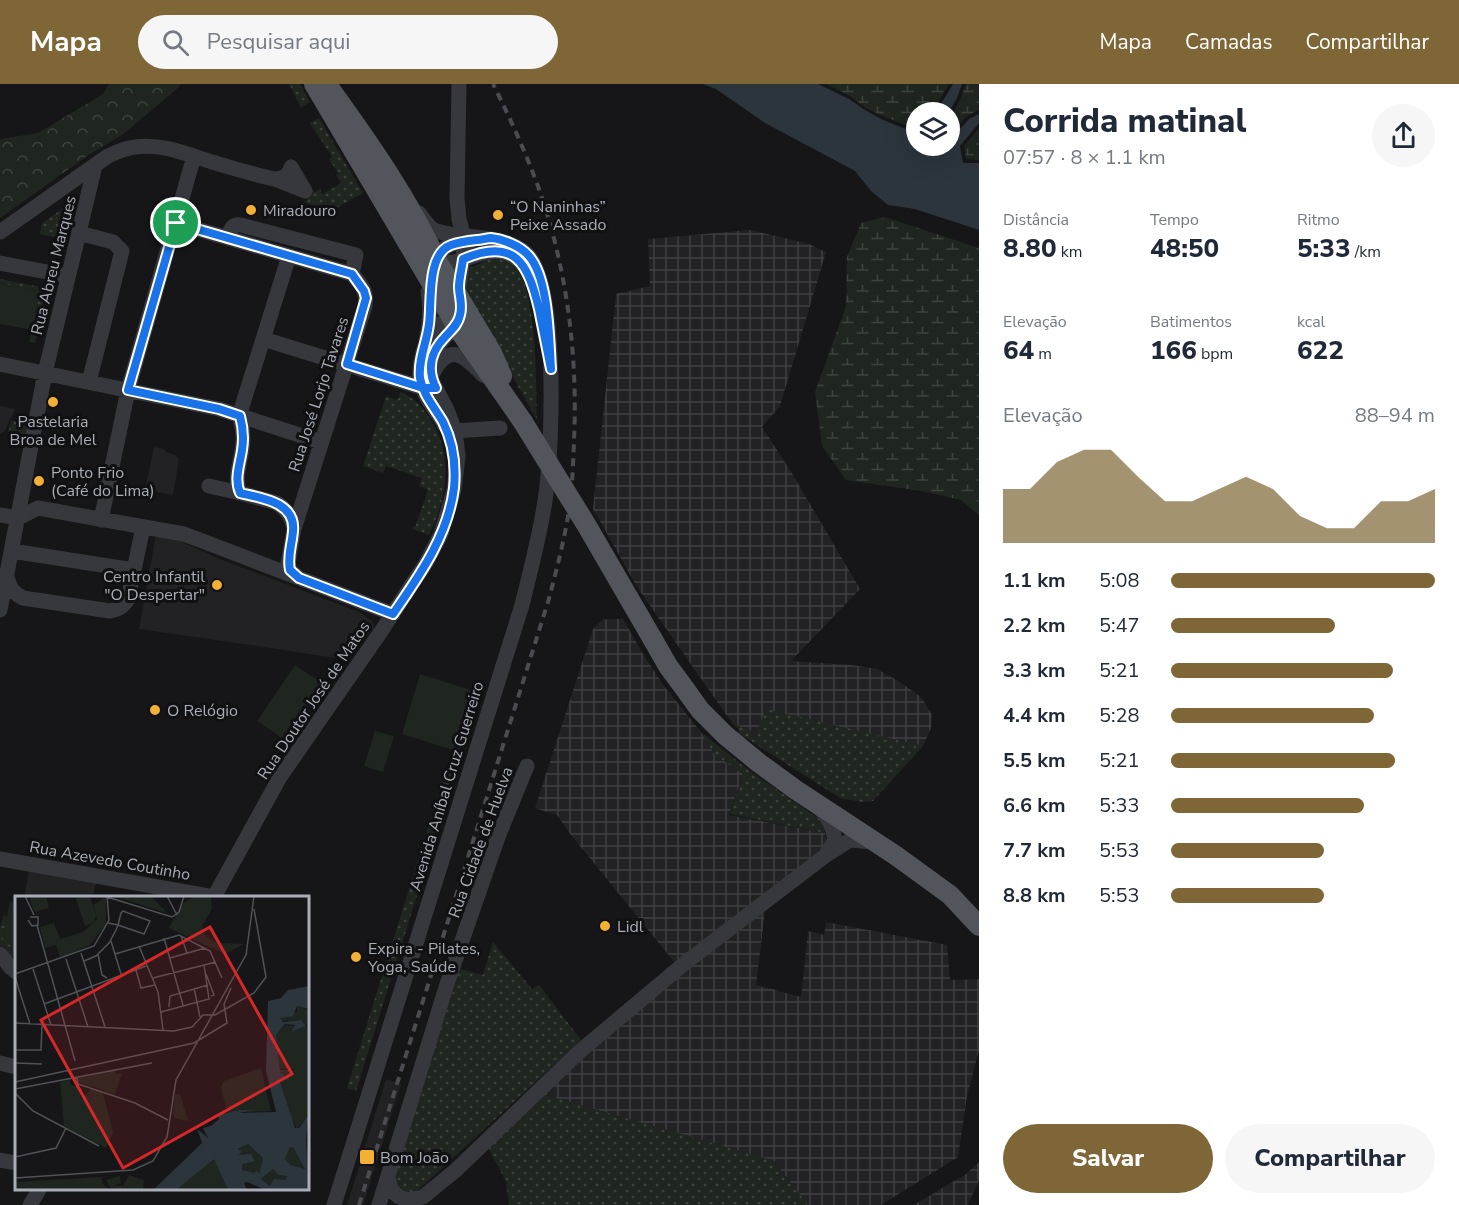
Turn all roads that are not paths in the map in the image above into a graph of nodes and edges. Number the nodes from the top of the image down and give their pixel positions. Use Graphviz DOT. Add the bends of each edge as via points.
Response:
graph roads {
  1 [pos="314,84"];
  2 [pos="327,84"];
  3 [pos="459,84"];
  4 [pos="342,132"];
  5 [pos="371,148"];
  6 [pos="194,156"];
  7 [pos="95,166"];
  8 [pos="275,179"];
  9 [pos="176,223"];
  10 [pos="0,232"];
  11 [pos="79,233"];
  12 [pos="228,238"];
  13 [pos="453,244"];
  14 [pos="289,256"];
  15 [pos="463,259"];
  16 [pos="0,262"];
  17 [pos="352,274"];
  18 [pos="68,276"];
  19 [pos="431,293"];
  20 [pos="460,298"];
  21 [pos="456,324"];
  22 [pos="263,339"];
  23 [pos="422,354"];
  24 [pos="0,364"];
  25 [pos="347,364"];
  26 [pos="551,369"];
  27 [pos="45,373"];
  28 [pos="88,382"];
  29 [pos="430,385"];
  30 [pos="507,387"];
  31 [pos="128,390"];
  32 [pos="240,416"];
  33 [pos="518,416"];
  34 [pos="500,428"];
  35 [pos="455,431"];
  36 [pos="321,442"];
  37 [pos="209,486"];
  38 [pos="453,490"];
  39 [pos="240,493"];
  40 [pos="303,500"];
  41 [pos="277,502"];
  42 [pos="0,515"];
  43 [pos="18,518"];
  44 [pos="101,520"];
  45 [pos="142,526"];
  46 [pos="294,529"];
  47 [pos="12,550"];
  48 [pos="289,556"];
  49 [pos="267,565"];
  50 [pos="134,570"];
  51 [pos="7,575"];
  52 [pos="299,578"];
  53 [pos="23,598"];
  54 [pos="0,610"];
  55 [pos="393,614"];
  56 [pos="527,766"];
  57 [pos="812,801"];
  58 [pos="876,843"];
  59 [pos="825,856"];
  60 [pos="0,859"];
  61 [pos="208,896"];
  62 [pos="215,896"];
  63 [pos="979,926"];
  64 [pos="0,954"];
  65 [pos="15,971"];
  66 [pos="0,1063"];
  67 [pos="15,1067"];
  68 [pos="0,1160"];
  69 [pos="15,1163"];
  70 [pos="388,1177"];
  71 [pos="39,1190"];
  72 [pos="408,1200"];
  73 [pos="30,1205"];
  74 [pos="334,1205"];
  75 [pos="379,1205"];
  76 [pos="390,1205"];
  1 -- 4 [label="main road"];
  2 -- 5 [label="main road"];
  3 -- 13 [label="street" via="459,219"];
  4 -- 13 [label="street" via="378,180 426,258 431,261"];
  4 -- 19 [label="main road" via="415,256"];
  5 -- 13 [label="street" via="425,222"];
  5 -- 13 [label="main road" via="427,240"];
  6 -- 7 [label="street" via="172,149 136,147 108,156"];
  6 -- 8 [label="street"];
  6 -- 9 [label="street"];
  7 -- 10 [label="street"];
  7 -- 11 [label="street, Rua Abreu Marques"];
  8 -- 8 [label="street" via="305,190 291,167 286,176"];
  9 -- 12 [label="street"];
  9 -- 31 [label="street"];
  11 -- 18 [label="street, Rua Abreu Marques"];
  11 -- 28 [label="street" via="113,242 122,251"];
  12 -- 14 [label="street"];
  12 -- 17 [label="street, Rua José Lorjo Tavares" via="234,225 241,225 356,255"];
  13 -- 15 [label="street"];
  13 -- 15 [label="street" via="445,263"];
  13 -- 19 [label="street" via="434,267"];
  13 -- 20 [label="main road"];
  13 -- 26 [label="street" via="491,238 518,247 528,255 542,285"];
  14 -- 17 [label="street"];
  14 -- 22 [label="street"];
  15 -- 20 [label="street"];
  15 -- 26 [label="street" via="491,251 503,252 515,256 522,264 534,290"];
  16 -- 18 [label="street"];
  17 -- 25 [label="street, Rua José Lorjo Tavares" via="366,298"];
  18 -- 27 [label="street, Rua Abreu Marques"];
  19 -- 21 [label="main road"];
  19 -- 23 [label="street"];
  20 -- 21 [label="street"];
  20 -- 30 [label="main road"];
  21 -- 23 [label="street" via="436,327"];
  21 -- 29 [label="street" via="431,358"];
  21 -- 30 [label="street" via="478,339"];
  21 -- 33 [label="main road"];
  22 -- 25 [label="street"];
  22 -- 32 [label="street"];
  23 -- 29 [label="street" via="420,371"];
  24 -- 27 [label="street"];
  25 -- 29 [label="street"];
  25 -- 36 [label="street, Rua José Lorjo Tavares"];
  26 -- 74 [label="street, Avenida Aníbal Cruz Guerreiro" via="546,492 536,553"];
  27 -- 28 [label="street"];
  27 -- 43 [label="street, Rua Abreu Marques"];
  28 -- 31 [label="street"];
  29 -- 33 [label="street" via="443,358 451,354 461,356 482,373"];
  29 -- 35 [label="street"];
  29 -- 38 [label="street" via="454,459"];
  30 -- 33 [label="main road"];
  31 -- 32 [label="street"];
  31 -- 44 [label="street"];
  32 -- 36 [label="street"];
  32 -- 39 [label="street"];
  33 -- 57 [label="main road, bridge" via="668,666 700,710 759,764"];
  34 -- 35 [label="street"];
  35 -- 38 [label="street" via="458,456"];
  36 -- 40 [label="street, Rua José Lorjo Tavares"];
  37 -- 39 [label="street"];
  38 -- 55 [label="street, Rua Doutor José de Matos" via="436,546"];
  39 -- 41 [label="street"];
  40 -- 41 [label="street" via="297,505"];
  40 -- 46 [label="street, Rua José Lorjo Tavares"];
  41 -- 46 [label="street" via="289,513"];
  42 -- 43 [label="street"];
  43 -- 44 [label="street" via="38,508"];
  43 -- 47 [label="street, Rua Abreu Marques"];
  44 -- 45 [label="street"];
  45 -- 49 [label="street" via="184,534"];
  45 -- 50 [label="street"];
  46 -- 48 [label="street, Rua José Lorjo Tavares"];
  47 -- 50 [label="street"];
  47 -- 51 [label="street, Rua Abreu Marques"];
  48 -- 49 [label="street" via="276,566"];
  48 -- 52 [label="street" via="290,570"];
  49 -- 52 [label="street"];
  50 -- 53 [label="street" via="128,599 118,609"];
  51 -- 53 [label="street" via="10,587"];
  51 -- 54 [label="street, Rua Abreu Marques"];
  52 -- 55 [label="street"];
  53 -- 54 [label="street" via="9,601"];
  55 -- 62 [label="street, Rua Doutor José de Matos" via="280,777"];
  56 -- 70 [label="street, Rua Cidade de Huelva" via="451,974"];
  57 -- 58 [label="main road"];
  57 -- 59 [label="street" via="834,830 835,840"];
  58 -- 59 [label="street" via="850,840"];
  58 -- 63 [label="main road" via="950,895"];
  59 -- 72 [label="street" via="685,963 579,1052 456,1170 423,1197"];
  60 -- 61 [label="street, Rua Azevedo Coutinho"];
  64 -- 65 [label="street"];
  66 -- 67 [label="street"];
  68 -- 69 [label="street"];
  70 -- 72 [label="street" via="391,1190"];
  70 -- 75 [label="street, Rua Cidade de Huelva"];
  71 -- 73 [label="street"];
  72 -- 76 [label="street"];
}
